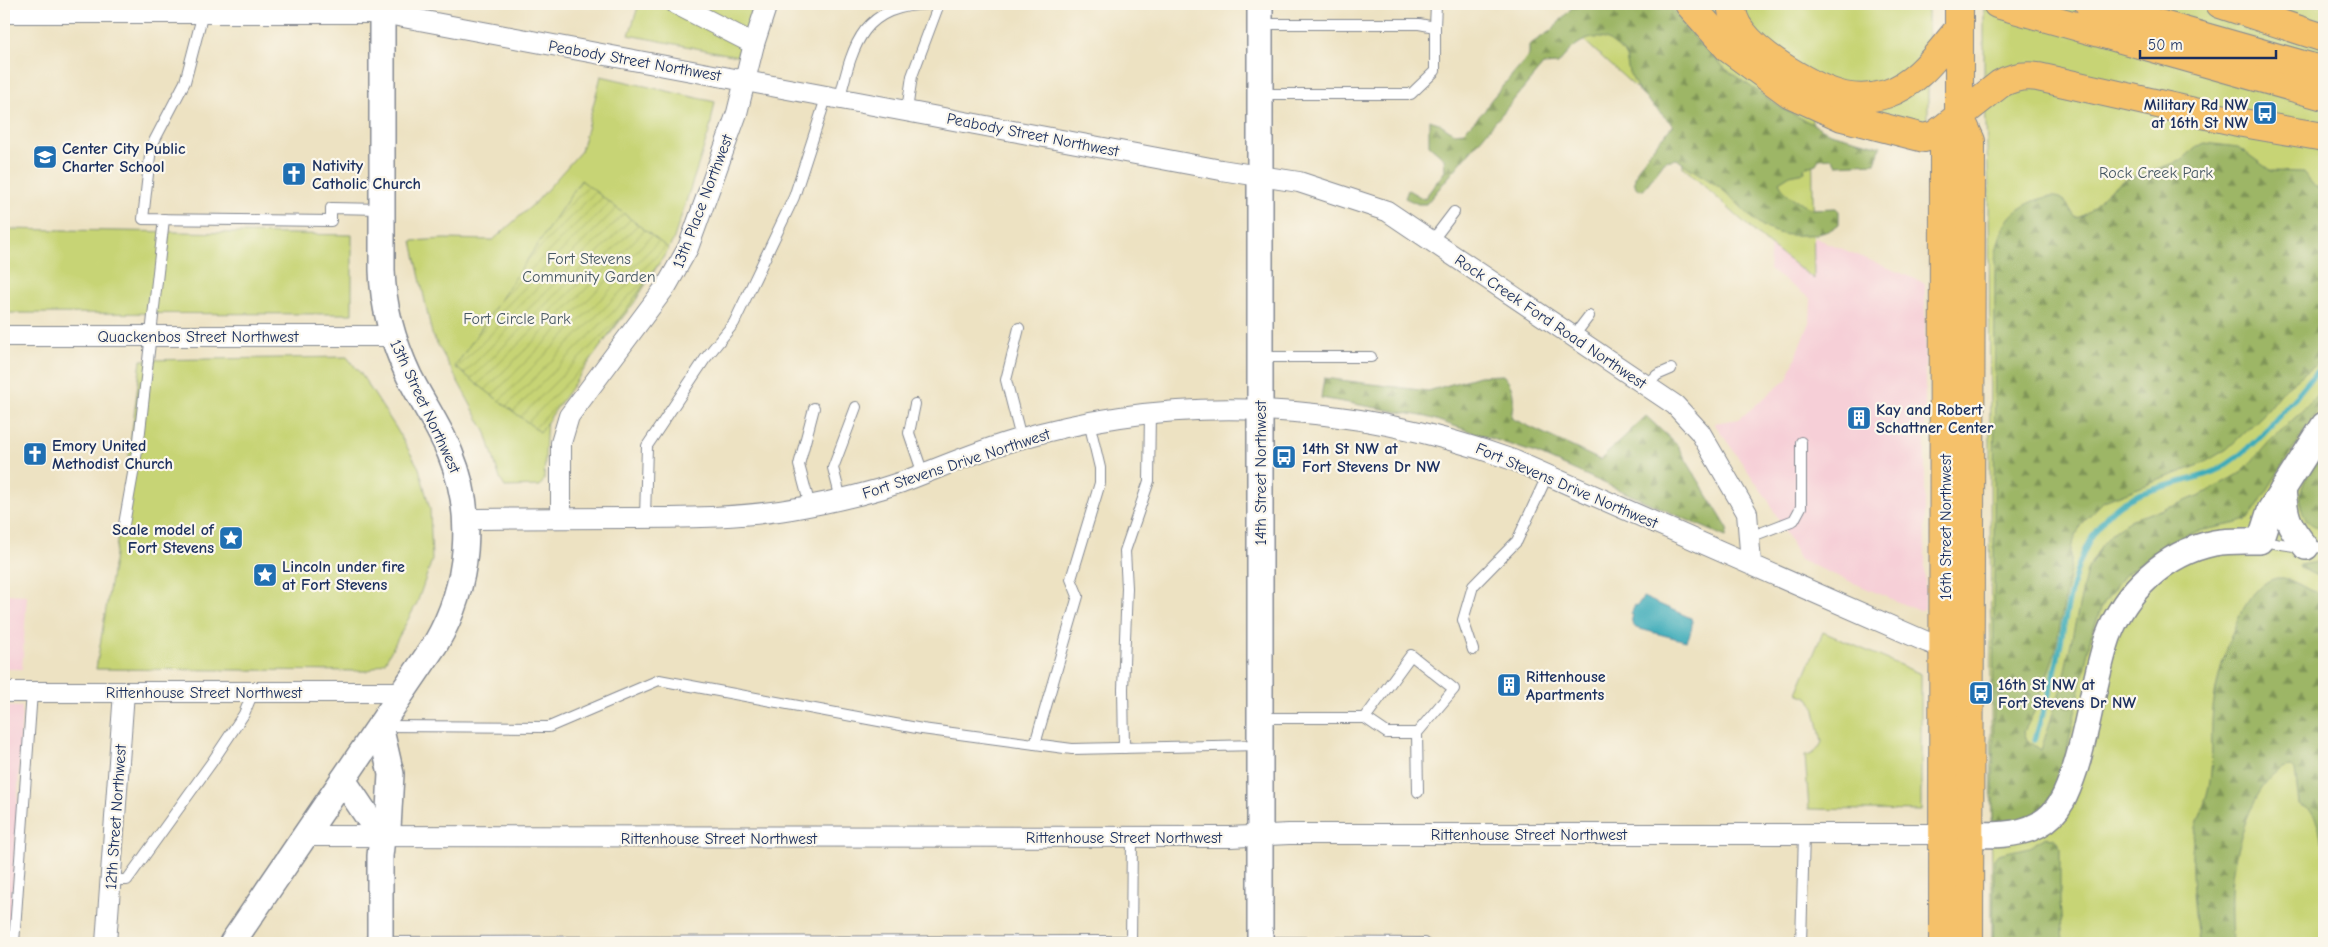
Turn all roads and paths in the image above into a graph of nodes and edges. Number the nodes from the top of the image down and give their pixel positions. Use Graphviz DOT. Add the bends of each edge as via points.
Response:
graph roads {
  1 [pos="676,4"];
  2 [pos="767,4"];
  3 [pos="930,4"];
  4 [pos="939,4"];
  5 [pos="1436,4"];
  6 [pos="1689,4"];
  7 [pos="1731,4"];
  8 [pos="1997,4"];
  9 [pos="2089,4"];
  10 [pos="2220,4"];
  11 [pos="202,8"];
  12 [pos="237,8"];
  13 [pos="382,8"];
  14 [pos="4,13"];
  15 [pos="1260,14"];
  16 [pos="1959,16"];
  17 [pos="1435,27"];
  18 [pos="2324,38"];
  19 [pos="754,44"];
  20 [pos="2324,72"];
  21 [pos="746,80"];
  22 [pos="1260,94"];
  23 [pos="834,96"];
  24 [pos="2324,96"];
  25 [pos="907,110"];
  26 [pos="1959,115"];
  27 [pos="2324,137"];
  28 [pos="1260,175"];
  29 [pos="383,209"];
  30 [pos="1454,212"];
  31 [pos="164,219"];
  32 [pos="1432,241"];
  33 [pos="1589,316"];
  34 [pos="1019,328"];
  35 [pos="4,336"];
  36 [pos="152,336"];
  37 [pos="393,336"];
  38 [pos="1573,338"];
  39 [pos="1260,357"];
  40 [pos="1371,357"];
  41 [pos="1671,370"];
  42 [pos="1647,385"];
  43 [pos="915,404"];
  44 [pos="856,406"];
  45 [pos="814,408"];
  46 [pos="1260,408"];
  47 [pos="1150,413"];
  48 [pos="1089,422"];
  49 [pos="2324,425"];
  50 [pos="1021,438"];
  51 [pos="1801,442"];
  52 [pos="922,474"];
  53 [pos="1548,474"];
  54 [pos="2283,489"];
  55 [pos="841,499"];
  56 [pos="810,506"];
  57 [pos="561,518"];
  58 [pos="644,518"];
  59 [pos="466,519"];
  60 [pos="122,530"];
  61 [pos="1750,537"];
  62 [pos="2260,541"];
  63 [pos="2315,547"];
  64 [pos="1751,563"];
  65 [pos="1957,649"];
  66 [pos="1473,650"];
  67 [pos="4,692"];
  68 [pos="32,692"];
  69 [pos="124,692"];
  70 [pos="253,692"];
  71 [pos="403,692"];
  72 [pos="1260,718"];
  73 [pos="1366,718"];
  74 [pos="380,726"];
  75 [pos="1417,733"];
  76 [pos="1035,744"];
  77 [pos="1260,745"];
  78 [pos="1124,748"];
  79 [pos="343,780"];
  80 [pos="1418,792"];
  81 [pos="1804,833"];
  82 [pos="1957,834"];
  83 [pos="304,836"];
  84 [pos="1260,836"];
  85 [pos="1132,837"];
  86 [pos="382,838"];
  87 [pos="111,880"];
  88 [pos="380,942"];
  89 [pos="1132,942"];
  90 [pos="1260,942"];
  91 [pos="14,943"];
  92 [pos="106,943"];
  93 [pos="232,943"];
  94 [pos="1424,943"];
  95 [pos="1801,943"];
  96 [pos="1943,943"];
  97 [pos="1969,943"];
  1 -- 19 [label="street"];
  2 -- 19 [label="street, 13th Place Northwest"];
  3 -- 23 [label="lane" via="910,4 872,22 860,35"];
  4 -- 25 [label="lane" via="912,76"];
  5 -- 17 [label="lane"];
  6 -- 26 [label="main road" via="1729,49 1789,93 1842,117 1924,138 1935,135"];
  7 -- 16 [label="main road" via="1734,21 1742,32 1772,58 1797,75 1834,93 1858,98 1884,94 1904,86 1922,71"];
  8 -- 24 [label="main road"];
  9 -- 20 [label="main road"];
  10 -- 18 [label="main road"];
  11 -- 12 [label="street, Peabody Street Northwest"];
  11 -- 14 [label="street, Peabody Street Northwest"];
  11 -- 31 [label="lane" via="185,82 151,147 143,219"];
  12 -- 13 [label="street, Peabody Street Northwest"];
  13 -- 21 [label="street, Peabody Street Northwest"];
  13 -- 29 [label="street, 13th Street Northwest"];
  15 -- 17 [label="lane"];
  15 -- 22 [label="street, 14th Street Northwest"];
  16 -- 26 [label="main road, 16th Street Northwest"];
  17 -- 22 [label="lane" via="1435,71 1411,94"];
  19 -- 21 [label="street, 13th Place Northwest"];
  21 -- 23 [label="street, Peabody Street Northwest"];
  21 -- 57 [label="street, 13th Place Northwest" via="734,121 680,263 569,416 561,443"];
  22 -- 28 [label="street, 14th Street Northwest"];
  23 -- 25 [label="street, Peabody Street Northwest"];
  23 -- 58 [label="lane" via="794,197 734,323 705,359 647,446"];
  25 -- 28 [label="street, Peabody Street Northwest"];
  26 -- 27 [label="main road" via="2006,81 2031,76 2243,124"];
  26 -- 65 [label="main road, 16th Street Northwest" via="1971,141"];
  28 -- 32 [label="street, Rock Creek Ford Road Northwest" via="1299,182 1387,211"];
  28 -- 39 [label="street, 14th Street Northwest"];
  29 -- 31 [label="lane" via="331,208 331,221"];
  29 -- 37 [label="street, 13th Street Northwest" via="383,290"];
  30 -- 32 [label="lane"];
  31 -- 36 [label="lane"];
  32 -- 38 [label="street, Rock Creek Ford Road Northwest"];
  33 -- 38 [label="lane"];
  34 -- 50 [label="lane" via="1006,380"];
  35 -- 36 [label="street, Quackenbos Street Northwest"];
  36 -- 37 [label="street, Quackenbos Street Northwest"];
  36 -- 60 [label="lane" via="139,440"];
  37 -- 59 [label="street, 13th Street Northwest" via="451,455"];
  38 -- 42 [label="street, Rock Creek Ford Road Northwest"];
  39 -- 40 [label="lane"];
  39 -- 46 [label="street, 14th Street Northwest"];
  41 -- 42 [label="lane" via="1657,375"];
  42 -- 61 [label="street, Rock Creek Ford Road Northwest" via="1675,405 1700,432 1747,513"];
  43 -- 52 [label="lane" via="909,433"];
  44 -- 55 [label="lane" via="833,468"];
  45 -- 56 [label="lane" via="799,465"];
  46 -- 47 [label="street, Fort Stevens Drive Northwest"];
  46 -- 53 [label="street, Fort Stevens Drive Northwest" via="1340,416 1407,428 1472,445"];
  46 -- 72 [label="street, 14th Street Northwest"];
  47 -- 48 [label="street, Fort Stevens Drive Northwest"];
  47 -- 78 [label="lane" via="1149,481 1125,551"];
  48 -- 50 [label="street, Fort Stevens Drive Northwest"];
  48 -- 76 [label="lane" via="1100,468 1100,483 1071,579 1078,596"];
  49 -- 54 [label="street"];
  50 -- 52 [label="street, Fort Stevens Drive Northwest"];
  51 -- 61 [label="lane" via="1801,507 1794,520"];
  52 -- 55 [label="street, Fort Stevens Drive Northwest"];
  53 -- 64 [label="street, Fort Stevens Drive Northwest"];
  53 -- 66 [label="lane" via="1517,541 1473,586 1463,620"];
  54 -- 62 [label="street" via="2270,510"];
  54 -- 63 [label="street" via="2285,514 2292,531"];
  55 -- 56 [label="street, Fort Stevens Drive Northwest"];
  56 -- 58 [label="street, Fort Stevens Drive Northwest" via="727,517"];
  57 -- 58 [label="street, Fort Stevens Drive Northwest"];
  57 -- 59 [label="street, Fort Stevens Drive Northwest"];
  59 -- 71 [label="street, 13th Street Northwest" via="465,560 452,612 436,643"];
  61 -- 64 [label="street, Rock Creek Ford Road Northwest"];
  62 -- 63 [label="lane"];
  62 -- 82 [label="street" via="2216,543 2192,550 2167,563 2138,587 2122,609 2109,636 2080,754 2060,806 2044,821 2026,830"];
  64 -- 65 [label="street, Fort Stevens Drive Northwest"];
  65 -- 82 [label="main road, 16th Street Northwest"];
  67 -- 68 [label="street, Rittenhouse Street Northwest"];
  68 -- 69 [label="street, Rittenhouse Street Northwest"];
  68 -- 91 [label="lane"];
  69 -- 70 [label="street, Rittenhouse Street Northwest"];
  69 -- 87 [label="street, 12th Street Northwest"];
  70 -- 71 [label="street, Rittenhouse Street Northwest"];
  70 -- 87 [label="lane" via="244,714 218,754 127,880"];
  71 -- 74 [label="street, 13th Street Northwest"];
  72 -- 73 [label="lane"];
  72 -- 77 [label="street, 14th Street Northwest"];
  73 -- 75 [label="lane" via="1387,733"];
  73 -- 75 [label="lane" via="1411,655 1454,689"];
  74 -- 76 [label="lane" via="548,727 659,680 922,728"];
  74 -- 79 [label="street, 13th Street Northwest"];
  74 -- 86 [label="street" via="391,774 388,828"];
  75 -- 80 [label="lane"];
  76 -- 78 [label="lane" via="1072,749"];
  77 -- 78 [label="lane"];
  77 -- 84 [label="street, 14th Street Northwest"];
  79 -- 83 [label="street, 13th Street Northwest"];
  79 -- 86 [label="street"];
  81 -- 82 [label="street, Rittenhouse Street Northwest"];
  81 -- 84 [label="street, Rittenhouse Street Northwest"];
  81 -- 95 [label="lane"];
  82 -- 96 [label="main road, 16th Street Northwest"];
  82 -- 97 [label="main road, 16th Street Northwest"];
  83 -- 86 [label="street, Rittenhouse Street Northwest"];
  83 -- 93 [label="street, 13th Street Northwest"];
  84 -- 85 [label="street, Rittenhouse Street Northwest"];
  84 -- 90 [label="street, 14th Street Northwest"];
  85 -- 86 [label="street, Rittenhouse Street Northwest"];
  85 -- 89 [label="lane"];
  86 -- 88 [label="street"];
  87 -- 92 [label="street, 12th Street Northwest"];
  88 -- 89 [label="lane"];
  90 -- 94 [label="lane"];
}
